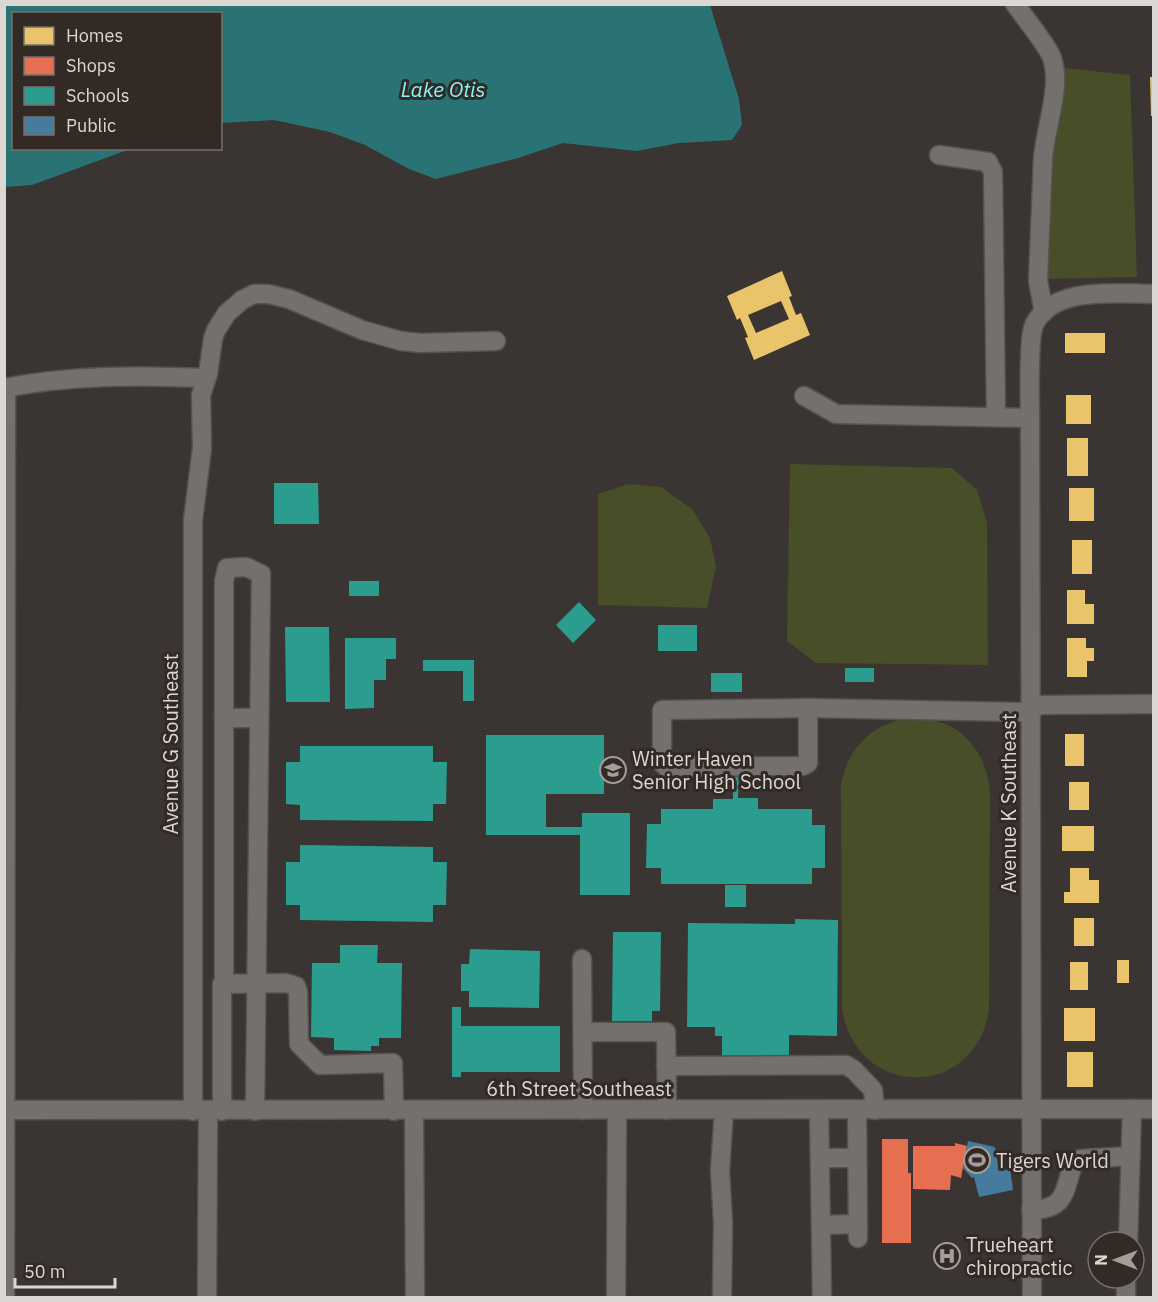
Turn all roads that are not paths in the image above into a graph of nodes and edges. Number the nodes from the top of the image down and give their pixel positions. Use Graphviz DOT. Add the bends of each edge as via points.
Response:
graph roads {
  1 [pos="1015,4"];
  2 [pos="939,155"];
  3 [pos="1154,294"];
  4 [pos="1044,312"];
  5 [pos="496,341"];
  6 [pos="206,378"];
  7 [pos="5,388"];
  8 [pos="804,396"];
  9 [pos="996,417"];
  10 [pos="1030,418"];
  11 [pos="1154,704"];
  12 [pos="808,708"];
  13 [pos="1030,711"];
  14 [pos="224,718"];
  15 [pos="259,718"];
  16 [pos="582,959"];
  17 [pos="255,983"];
  18 [pos="224,984"];
  19 [pos="583,1032"];
  20 [pos="666,1065"];
  21 [pos="1132,1109"];
  22 [pos="1154,1109"];
  23 [pos="5,1110"];
  24 [pos="583,1110"];
  25 [pos="617,1110"];
  26 [pos="667,1110"];
  27 [pos="724,1110"];
  28 [pos="819,1110"];
  29 [pos="866,1110"];
  30 [pos="1031,1110"];
  31 [pos="208,1111"];
  32 [pos="255,1111"];
  33 [pos="394,1111"];
  34 [pos="414,1111"];
  35 [pos="1131,1156"];
  36 [pos="820,1158"];
  37 [pos="857,1158"];
  38 [pos="1031,1210"];
  39 [pos="822,1225"];
  40 [pos="1128,1230"];
  41 [pos="5,1298"];
  42 [pos="207,1298"];
  43 [pos="414,1298"];
  44 [pos="616,1298"];
  45 [pos="722,1298"];
  46 [pos="822,1298"];
  47 [pos="1032,1298"];
  1 -- 4 [label="street" via="1052,57 1055,75 1043,159 1038,281"];
  2 -- 9 [label="street" via="988,162 993,172"];
  3 -- 4 [label="street" via="1092,294 1060,300"];
  4 -- 10 [label="street, Avenue K Southeast" via="1034,326"];
  5 -- 6 [label="street, Avenue G Southeast" via="401,341 362,330 289,299 254,294 227,313 216,330"];
  6 -- 7 [label="street" via="76,378"];
  6 -- 31 [label="street, Avenue G Southeast" via="201,395 202,448 192,562"];
  7 -- 23 [label="street"];
  8 -- 9 [label="street" via="836,414"];
  9 -- 10 [label="street"];
  10 -- 13 [label="street, Avenue K Southeast"];
  11 -- 13 [label="street" via="1039,705"];
  12 -- 12 [label="street" via="662,710 662,763 666,767 803,766 808,762"];
  12 -- 13 [label="street"];
  13 -- 30 [label="street, Avenue K Southeast"];
  14 -- 15 [label="street"];
  14 -- 15 [label="street" via="224,581 227,568 246,567 261,574"];
  14 -- 18 [label="street"];
  15 -- 17 [label="street"];
  16 -- 19 [label="street"];
  17 -- 18 [label="street"];
  17 -- 32 [label="street"];
  17 -- 33 [label="street" via="296,986 299,1044 320,1065 393,1063"];
  18 -- 31 [label="street"];
  19 -- 20 [label="street" via="666,1032"];
  19 -- 24 [label="street"];
  20 -- 26 [label="street"];
  20 -- 29 [label="street" via="846,1065 873,1090"];
  21 -- 22 [label="street, 6th Street Southeast"];
  21 -- 30 [label="street, 6th Street Southeast"];
  21 -- 35 [label="street"];
  23 -- 31 [label="street, 6th Street Southeast"];
  23 -- 41 [label="street"];
  24 -- 25 [label="street, 6th Street Southeast"];
  24 -- 34 [label="street, 6th Street Southeast"];
  25 -- 26 [label="street, 6th Street Southeast"];
  25 -- 44 [label="street"];
  26 -- 27 [label="street, 6th Street Southeast"];
  27 -- 28 [label="street, 6th Street Southeast"];
  27 -- 45 [label="street" via="720,1170"];
  28 -- 29 [label="street, 6th Street Southeast"];
  28 -- 36 [label="street"];
  29 -- 30 [label="street, 6th Street Southeast"];
  29 -- 37 [label="street"];
  30 -- 38 [label="street, Avenue K Southeast"];
  31 -- 32 [label="street, 6th Street Southeast"];
  31 -- 42 [label="street, Avenue G Southeast"];
  32 -- 33 [label="street, 6th Street Southeast"];
  33 -- 34 [label="street, 6th Street Southeast"];
  34 -- 43 [label="street"];
  35 -- 38 [label="street" via="1074,1162 1060,1202 1044,1210"];
  35 -- 40 [label="street"];
  36 -- 37 [label="street"];
  36 -- 39 [label="street"];
  37 -- 39 [label="street" via="858,1231"];
  38 -- 47 [label="street, Avenue K Southeast"];
  39 -- 46 [label="street"];
}
